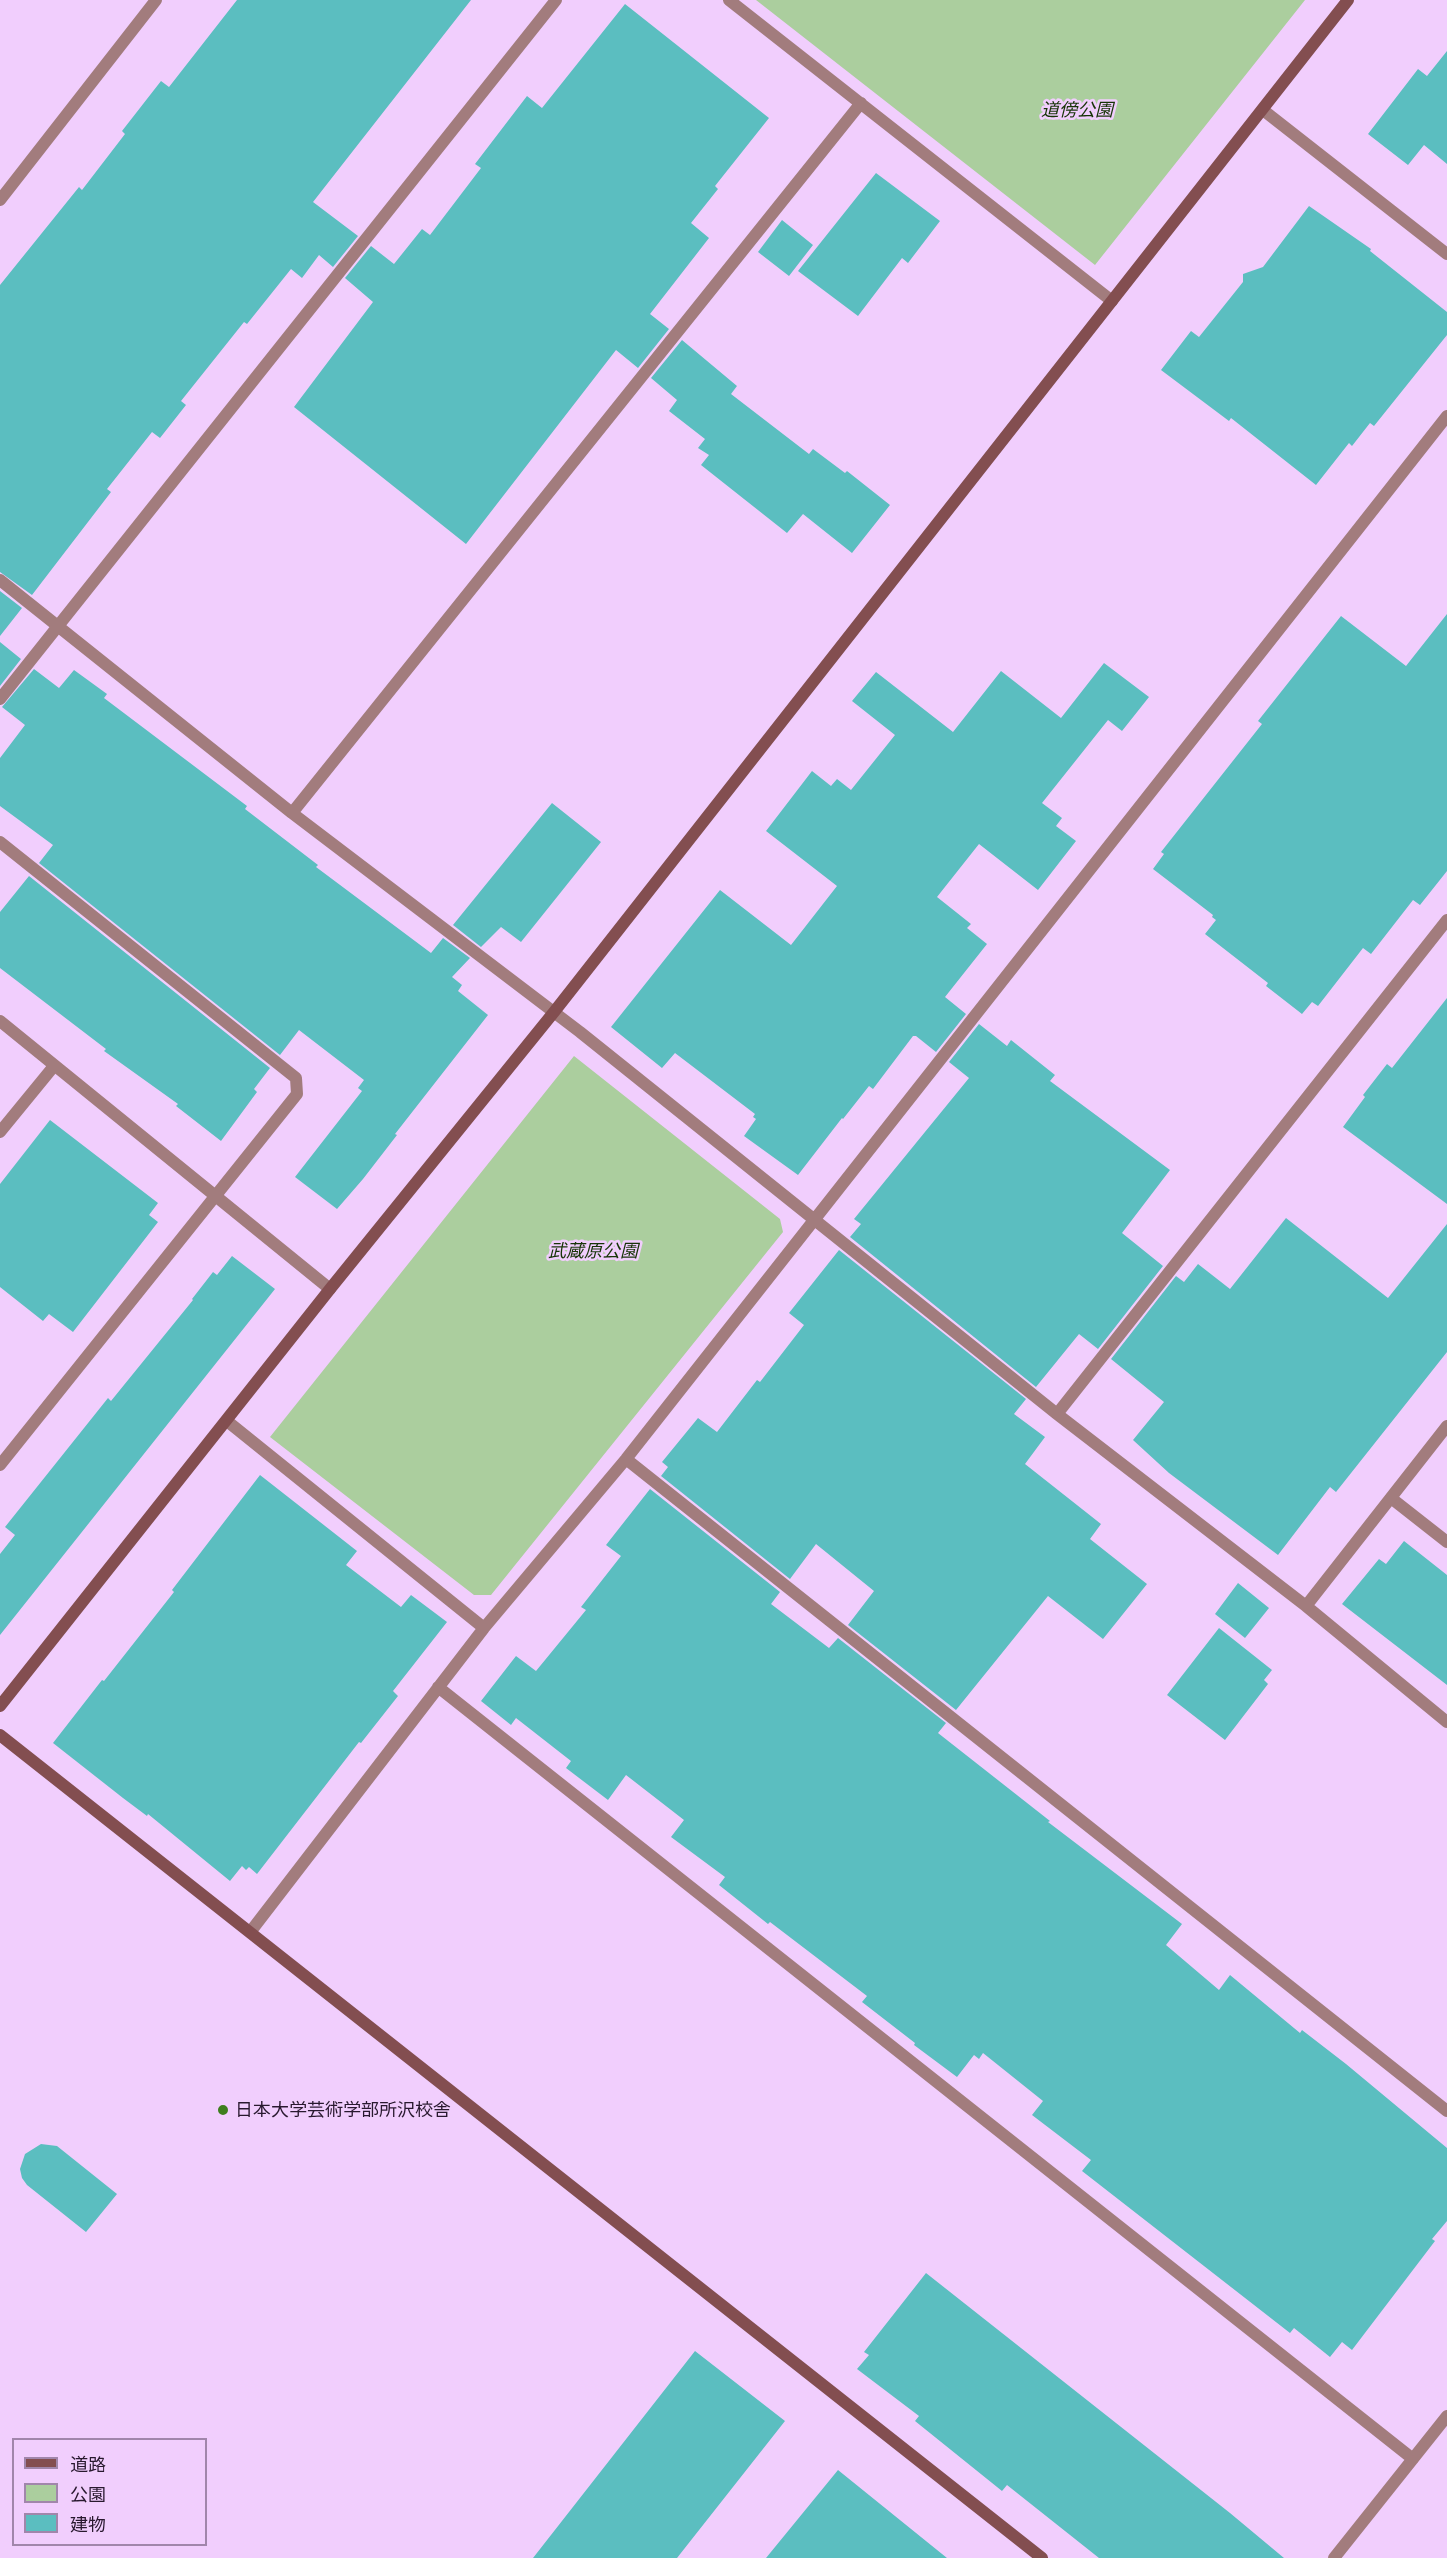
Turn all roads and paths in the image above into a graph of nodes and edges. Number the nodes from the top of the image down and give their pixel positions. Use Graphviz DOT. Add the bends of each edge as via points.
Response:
graph roads {
  1 [pos="156,0"];
  2 [pos="556,0"];
  3 [pos="729,0"];
  4 [pos="1348,0"];
  5 [pos="861,103"];
  6 [pos="1263,110"];
  7 [pos="0,200"];
  8 [pos="1447,254"];
  9 [pos="1112,301"];
  10 [pos="1447,416"];
  11 [pos="0,579"];
  12 [pos="58,624"];
  13 [pos="0,699"];
  14 [pos="292,813"];
  15 [pos="0,842"];
  16 [pos="1447,920"];
  17 [pos="554,1012"];
  18 [pos="0,1021"];
  19 [pos="54,1066"];
  20 [pos="0,1132"];
  21 [pos="215,1195"];
  22 [pos="813,1220"];
  23 [pos="330,1289"];
  24 [pos="1057,1414"];
  25 [pos="227,1421"];
  26 [pos="1447,1426"];
  27 [pos="626,1459"];
  28 [pos="0,1465"];
  29 [pos="1390,1498"];
  30 [pos="1447,1542"];
  31 [pos="1306,1606"];
  32 [pos="484,1628"];
  33 [pos="438,1687"];
  34 [pos="0,1707"];
  35 [pos="1447,1722"];
  36 [pos="0,1734"];
  37 [pos="251,1931"];
  38 [pos="1447,2111"];
  39 [pos="1447,2416"];
  40 [pos="1413,2459"];
  41 [pos="1042,2558"];
  42 [pos="1334,2558"];
  1 -- 7 [label="street"];
  2 -- 12 [label="street"];
  3 -- 5 [label="street"];
  4 -- 6 [label="street"];
  5 -- 9 [label="street"];
  5 -- 14 [label="street"];
  6 -- 8 [label="street"];
  6 -- 9 [label="street"];
  9 -- 17 [label="street"];
  10 -- 22 [label="street"];
  11 -- 12 [label="street"];
  12 -- 13 [label="street"];
  12 -- 14 [label="street"];
  14 -- 17 [label="street"];
  15 -- 21 [label="street" via="296,1078 297,1094"];
  16 -- 24 [label="street"];
  17 -- 22 [label="street"];
  17 -- 23 [label="street"];
  18 -- 19 [label="street"];
  19 -- 20 [label="street"];
  19 -- 21 [label="street"];
  21 -- 23 [label="street"];
  21 -- 28 [label="street"];
  22 -- 24 [label="street"];
  22 -- 27 [label="street"];
  23 -- 25 [label="street"];
  24 -- 31 [label="street"];
  25 -- 32 [label="street"];
  25 -- 34 [label="street"];
  26 -- 29 [label="street"];
  27 -- 32 [label="street"];
  27 -- 38 [label="street"];
  29 -- 30 [label="street"];
  29 -- 31 [label="street"];
  31 -- 35 [label="street"];
  32 -- 33 [label="street"];
  33 -- 37 [label="street"];
  33 -- 40 [label="street"];
  36 -- 37 [label="street"];
  37 -- 41 [label="street"];
  39 -- 40 [label="street"];
  40 -- 42 [label="street"];
}
